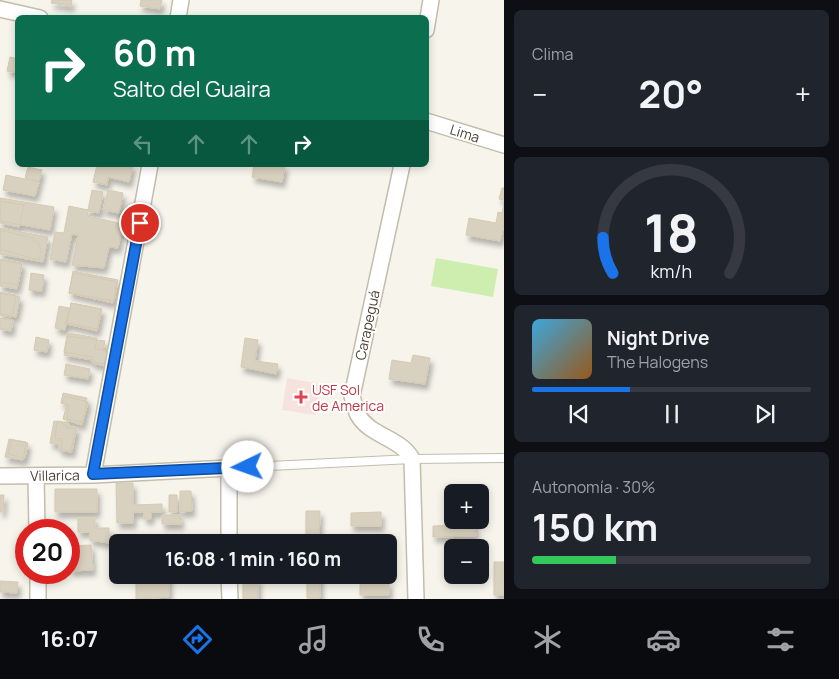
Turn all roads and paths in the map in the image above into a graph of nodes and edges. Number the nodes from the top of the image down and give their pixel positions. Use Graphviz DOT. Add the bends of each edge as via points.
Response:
graph roads {
  1 [pos="2,0"];
  2 [pos="181,0"];
  3 [pos="431,0"];
  4 [pos="0,10"];
  5 [pos="25,15"];
  6 [pos="178,15"];
  7 [pos="428,15"];
  8 [pos="429,122"];
  9 [pos="504,145"];
  10 [pos="150,167"];
  11 [pos="402,167"];
  12 [pos="504,458"];
  13 [pos="412,459"];
  14 [pos="229,468"];
  15 [pos="93,474"];
  16 [pos="0,476"];
  17 [pos="36,476"];
  18 [pos="37,519"];
  19 [pos="229,534"];
  20 [pos="38,584"];
  21 [pos="230,584"];
  22 [pos="38,599"];
  23 [pos="230,599"];
  24 [pos="416,599"];
  1 -- 4 [label="street"];
  2 -- 6 [label="street"];
  3 -- 7 [label="street"];
  4 -- 5 [label="street"];
  8 -- 9 [label="street, Lima"];
  10 -- 15 [label="street"];
  11 -- 13 [label="street, Carapeguá" via="352,396 358,414 367,425 408,452"];
  12 -- 13 [label="lane"];
  13 -- 14 [label="lane"];
  13 -- 24 [label="street"];
  14 -- 15 [label="street, Villarica"];
  14 -- 19 [label="street"];
  15 -- 17 [label="street, Villarica"];
  16 -- 17 [label="street, Villarica"];
  17 -- 18 [label="street"];
  20 -- 22 [label="street"];
  21 -- 23 [label="street"];
}
